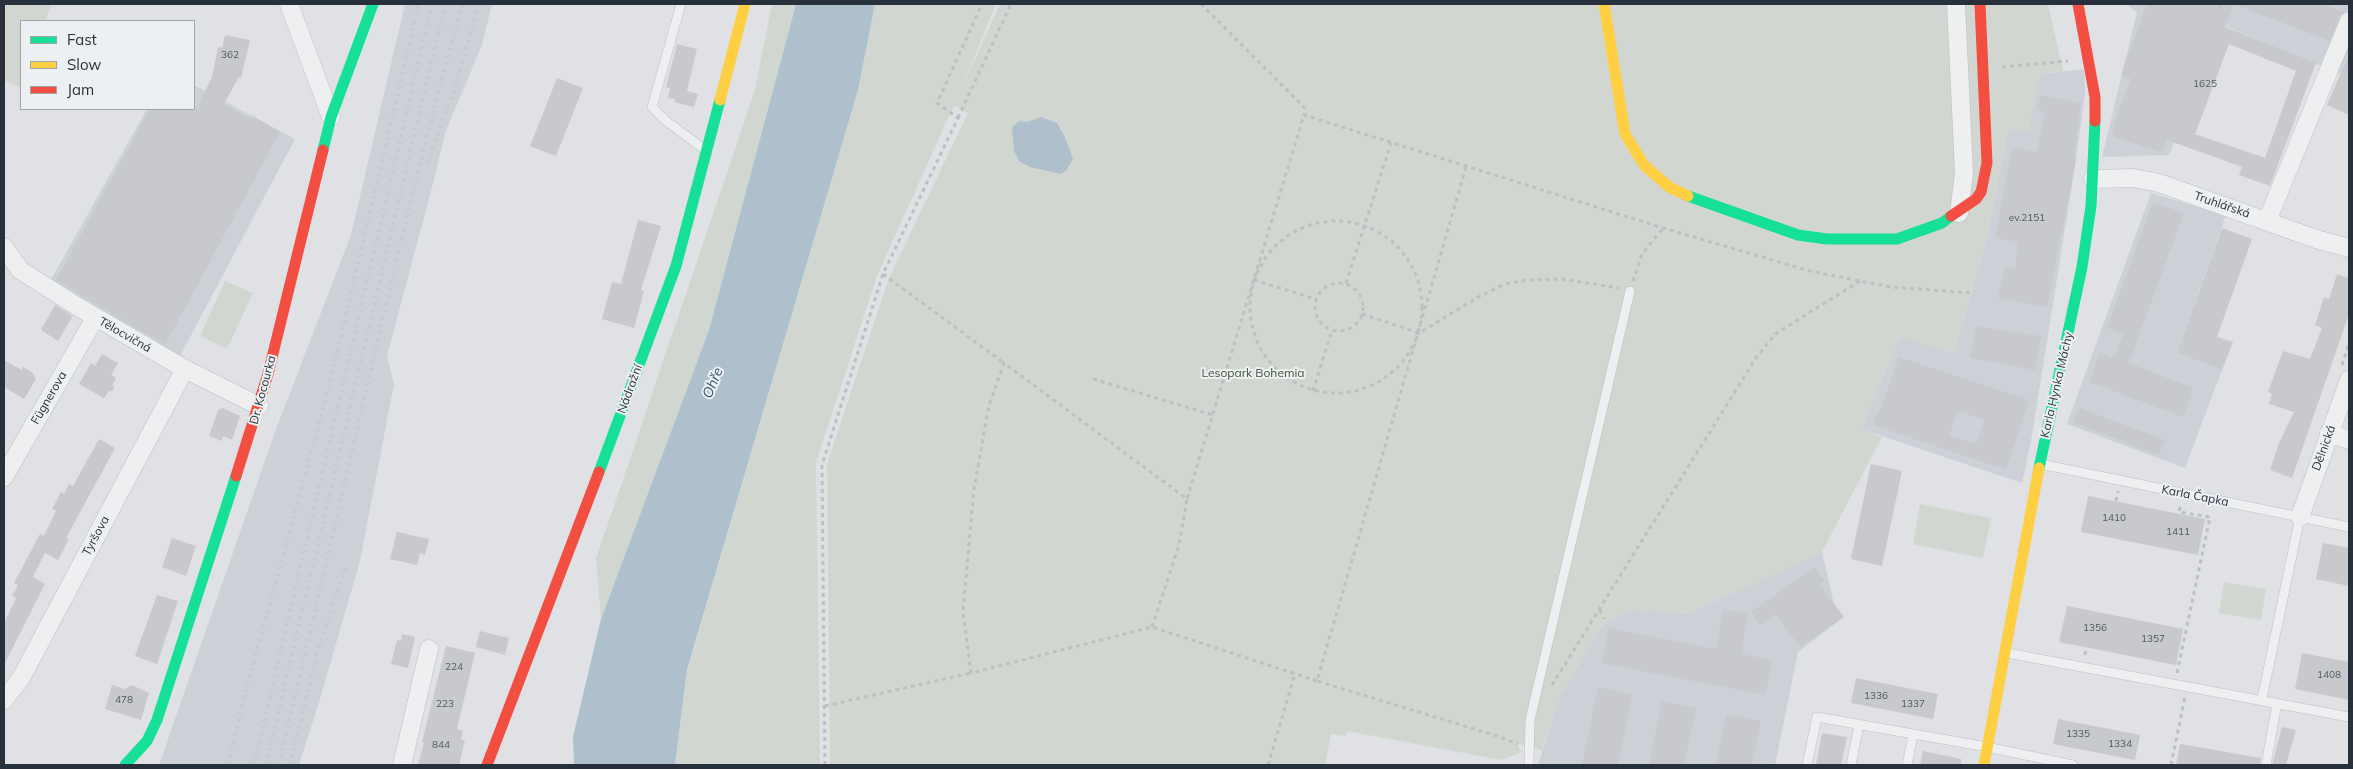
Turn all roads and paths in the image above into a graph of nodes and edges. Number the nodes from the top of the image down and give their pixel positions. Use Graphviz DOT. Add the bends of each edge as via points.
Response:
graph roads {
  1 [pos="289,4"];
  2 [pos="373,4"];
  3 [pos="681,4"];
  4 [pos="745,4"];
  5 [pos="982,4"];
  6 [pos="1011,4"];
  7 [pos="1201,4"];
  8 [pos="1604,4"];
  9 [pos="1956,4"];
  10 [pos="1980,4"];
  11 [pos="2078,4"];
  12 [pos="2349,21"];
  13 [pos="2088,59"];
  14 [pos="1994,68"];
  15 [pos="1304,115"];
  16 [pos="331,117"];
  17 [pos="958,118"];
  18 [pos="1392,143"];
  19 [pos="705,150"];
  20 [pos="1466,167"];
  21 [pos="2093,179"];
  22 [pos="1958,213"];
  23 [pos="2267,221"];
  24 [pos="1365,225"];
  25 [pos="1662,228"];
  26 [pos="4,247"];
  27 [pos="2349,248"];
  28 [pos="883,274"];
  29 [pos="1254,280"];
  30 [pos="1861,281"];
  31 [pos="1346,283"];
  32 [pos="1630,291"];
  33 [pos="1972,293"];
  34 [pos="1316,299"];
  35 [pos="1362,314"];
  36 [pos="95,318"];
  37 [pos="1332,330"];
  38 [pos="1419,333"];
  39 [pos="1004,363"];
  40 [pos="185,369"];
  41 [pos="1094,379"];
  42 [pos="2349,380"];
  43 [pos="1313,391"];
  44 [pos="259,406"];
  45 [pos="1212,415"];
  46 [pos="2329,433"];
  47 [pos="2349,440"];
  48 [pos="2040,464"];
  49 [pos="5,473"];
  50 [pos="2183,493"];
  51 [pos="1187,499"];
  52 [pos="2300,517"];
  53 [pos="2349,527"];
  54 [pos="1600,610"];
  55 [pos="1604,619"];
  56 [pos="1152,627"];
  57 [pos="429,649"];
  58 [pos="2006,653"];
  59 [pos="971,674"];
  60 [pos="1295,674"];
  61 [pos="2176,677"];
  62 [pos="1317,681"];
  63 [pos="2187,686"];
  64 [pos="1550,688"];
  65 [pos="4,700"];
  66 [pos="2262,700"];
  67 [pos="2277,703"];
  68 [pos="825,706"];
  69 [pos="2349,717"];
  70 [pos="1859,725"];
  71 [pos="1913,735"];
  72 [pos="1514,742"];
  73 [pos="1988,748"];
  74 [pos="125,765"];
  75 [pos="402,765"];
  76 [pos="487,765"];
  77 [pos="825,765"];
  78 [pos="1268,765"];
  79 [pos="1529,765"];
  80 [pos="1807,765"];
  81 [pos="1851,765"];
  82 [pos="1907,765"];
  83 [pos="1984,765"];
  84 [pos="2070,765"];
  85 [pos="2171,765"];
  86 [pos="2266,765"];
  1 -- 16 [label="street"];
  2 -- 16 [label="street, Dr. Kocourka"];
  3 -- 19 [label="lane" via="652,106"];
  4 -- 19 [label="street, Nádražní"];
  5 -- 17 [label="path" via="937,103"];
  6 -- 17 [label="path"];
  7 -- 15 [label="path" via="1305,108"];
  8 -- 22 [label="street" via="1625,134 1644,165 1669,187 1697,201 1789,232 1826,239 1897,239 1942,223"];
  9 -- 22 [label="street" via="1964,172"];
  10 -- 22 [label="street" via="1986,170 1981,192"];
  11 -- 13 [label="street, Karla Hynka Máchy"];
  12 -- 23 [label="street"];
  13 -- 14 [label="path"];
  13 -- 21 [label="street, Karla Hynka Máchy" via="2095,97"];
  15 -- 18 [label="path"];
  15 -- 29 [label="path"];
  16 -- 44 [label="street, Dr. Kocourka"];
  17 -- 28 [label="path"];
  18 -- 20 [label="path"];
  18 -- 24 [label="path"];
  19 -- 76 [label="street, Nádražní" via="676,266"];
  20 -- 25 [label="path"];
  20 -- 38 [label="path"];
  21 -- 23 [label="street, Truhlářská" via="2133,178 2159,183"];
  21 -- 48 [label="street, Karla Hynka Máchy" via="2082,267"];
  23 -- 27 [label="street, Truhlářská"];
  24 -- 29 [label="path" via="1340,220 1318,222 1297,230 1273,248"];
  24 -- 31 [label="path"];
  24 -- 38 [label="path" via="1400,248 1413,267 1421,288"];
  25 -- 30 [label="path" via="1810,271"];
  25 -- 32 [label="path" via="1642,254"];
  26 -- 36 [label="street, Tělocvičná" via="20,270"];
  28 -- 39 [label="path"];
  28 -- 68 [label="path" via="822,465"];
  29 -- 34 [label="path"];
  29 -- 43 [label="path" via="1249,308 1254,336 1267,360 1287,380"];
  29 -- 45 [label="path"];
  30 -- 33 [label="path" via="1891,287"];
  30 -- 54 [label="path" via="1776,334 1761,352"];
  31 -- 34 [label="path" via="1324,287"];
  31 -- 35 [label="path" via="1359,292 1364,306"];
  32 -- 38 [label="path" via="1562,279 1505,284"];
  32 -- 79 [label="lane" via="1530,720"];
  34 -- 37 [label="path" via="1314,307 1320,322"];
  35 -- 37 [label="path" via="1354,326"];
  35 -- 38 [label="path"];
  36 -- 40 [label="street, Tělocvičná"];
  36 -- 49 [label="street, Fügnerova"];
  37 -- 43 [label="path"];
  38 -- 43 [label="path" via="1408,357 1381,381 1366,389 1340,394"];
  38 -- 62 [label="path"];
  39 -- 51 [label="path"];
  39 -- 59 [label="path" via="989,405 974,490 963,610"];
  40 -- 44 [label="street, Tělocvičná"];
  40 -- 65 [label="street, Tyršova" via="21,678"];
  41 -- 45 [label="path"];
  42 -- 46 [label="street, Dělnická"];
  44 -- 74 [label="street, Dr. Kocourka" via="157,720 147,741"];
  45 -- 51 [label="path"];
  46 -- 47 [label="street"];
  46 -- 52 [label="street, Dělnická"];
  48 -- 50 [label="lane, Karla Čapka"];
  48 -- 58 [label="street, Karla Hynka Máchy"];
  50 -- 52 [label="lane, Karla Čapka"];
  50 -- 61 [label="path" via="2178,512 2210,517"];
  51 -- 56 [label="path" via="1179,545"];
  52 -- 53 [label="lane, Karla Čapka"];
  52 -- 66 [label="lane"];
  54 -- 55 [label="path"];
  54 -- 64 [label="path"];
  56 -- 59 [label="path"];
  56 -- 60 [label="path"];
  57 -- 75 [label="street"];
  58 -- 63 [label="lane"];
  58 -- 73 [label="street, Karla Hynka Máchy"];
  59 -- 68 [label="path"];
  60 -- 62 [label="path"];
  60 -- 78 [label="path"];
  62 -- 72 [label="path"];
  63 -- 66 [label="lane"];
  63 -- 85 [label="path"];
  66 -- 67 [label="lane"];
  67 -- 69 [label="lane"];
  67 -- 86 [label="lane"];
  68 -- 77 [label="path"];
  70 -- 71 [label="lane"];
  70 -- 80 [label="lane" via="1817,717"];
  70 -- 81 [label="lane"];
  71 -- 73 [label="lane"];
  71 -- 82 [label="lane"];
  73 -- 83 [label="street, Karla Hynka Máchy"];
  73 -- 84 [label="lane"];
}
